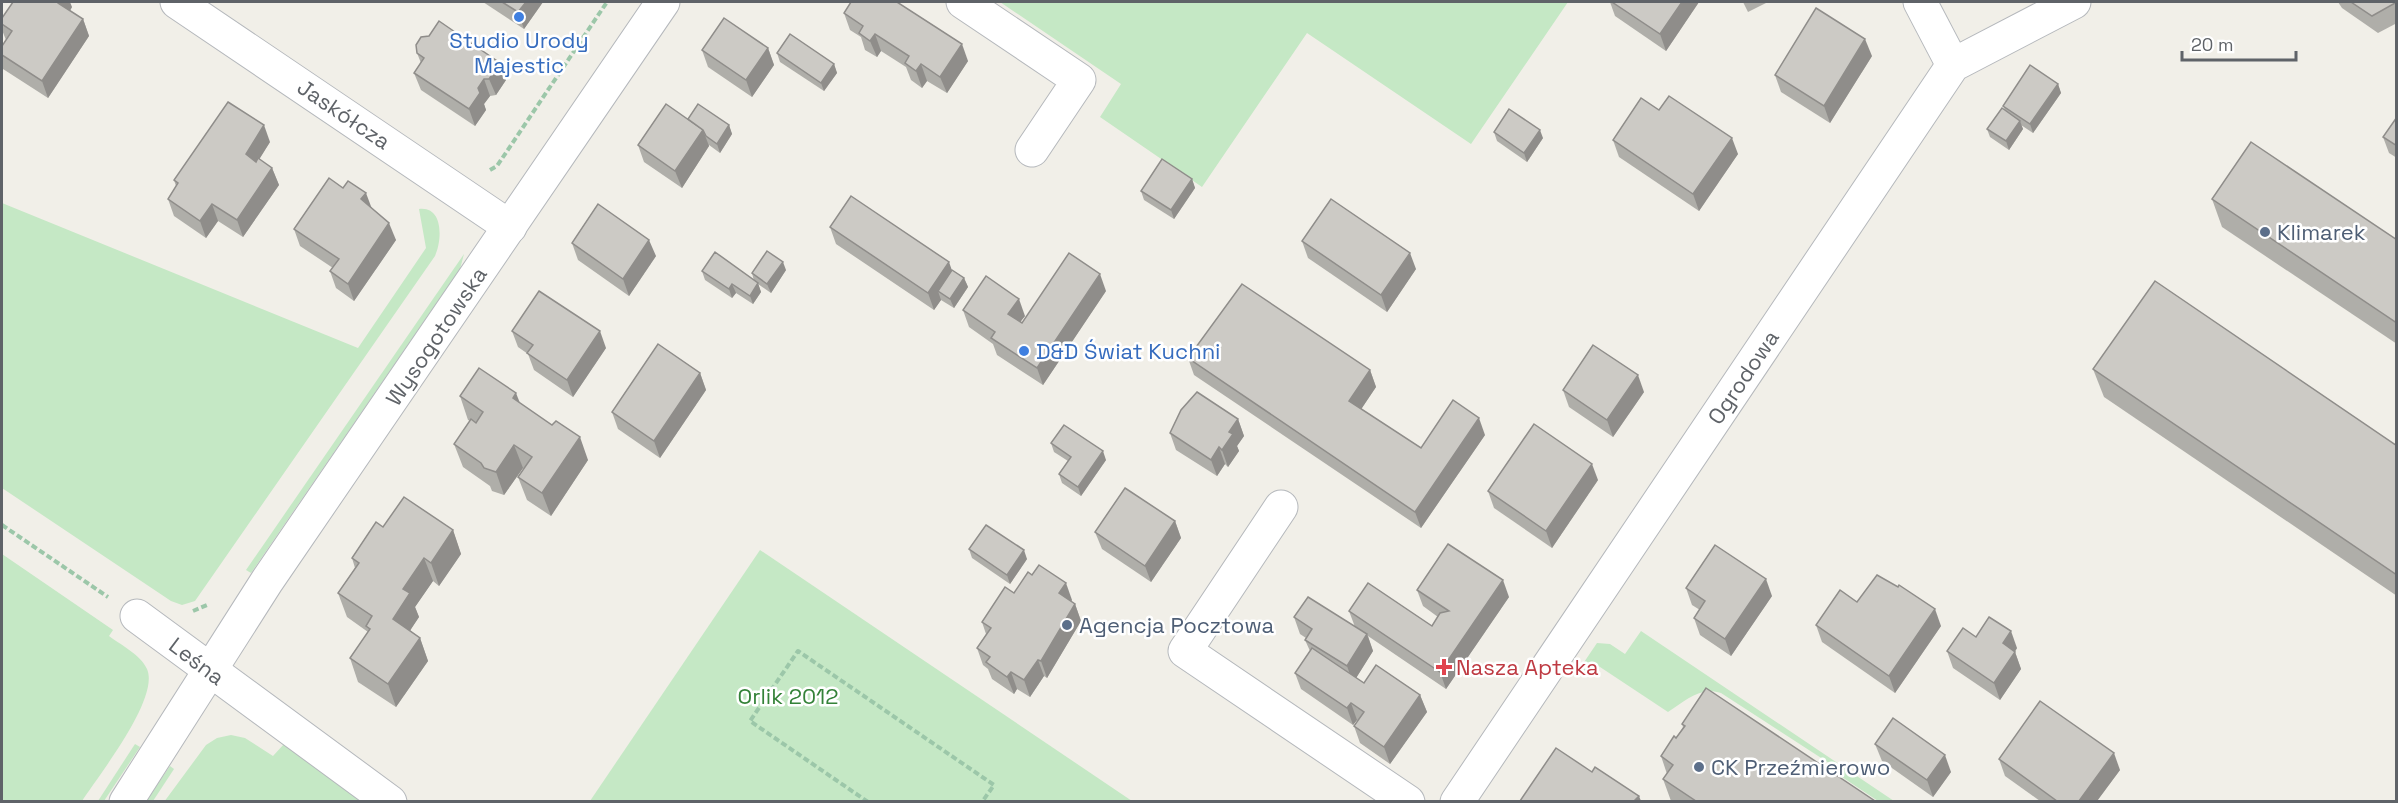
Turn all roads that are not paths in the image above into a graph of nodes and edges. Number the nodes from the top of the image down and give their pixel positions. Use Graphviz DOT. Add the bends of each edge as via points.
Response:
graph roads {
  1 [pos="177,2"];
  2 [pos="663,2"];
  3 [pos="963,2"];
  4 [pos="1920,2"];
  5 [pos="2074,2"];
  6 [pos="1953,65"];
  7 [pos="1032,150"];
  8 [pos="510,227"];
  9 [pos="1281,507"];
  10 [pos="136,616"];
  11 [pos="210,671"];
  12 [pos="126,801"];
  13 [pos="390,801"];
  14 [pos="1408,801"];
  15 [pos="1457,801"];
  1 -- 8 [label="street, Jaskółcza"];
  2 -- 8 [label="street, Wysogotowska"];
  3 -- 7 [label="street" via="1079,80"];
  4 -- 6 [label="street"];
  5 -- 6 [label="street, Ogrodowa"];
  6 -- 15 [label="street, Ogrodowa"];
  8 -- 11 [label="street, Wysogotowska"];
  9 -- 14 [label="street" via="1185,651"];
  10 -- 11 [label="street, Leśna"];
  11 -- 12 [label="street, Wysogotowska"];
  11 -- 13 [label="street, Leśna"];
}
